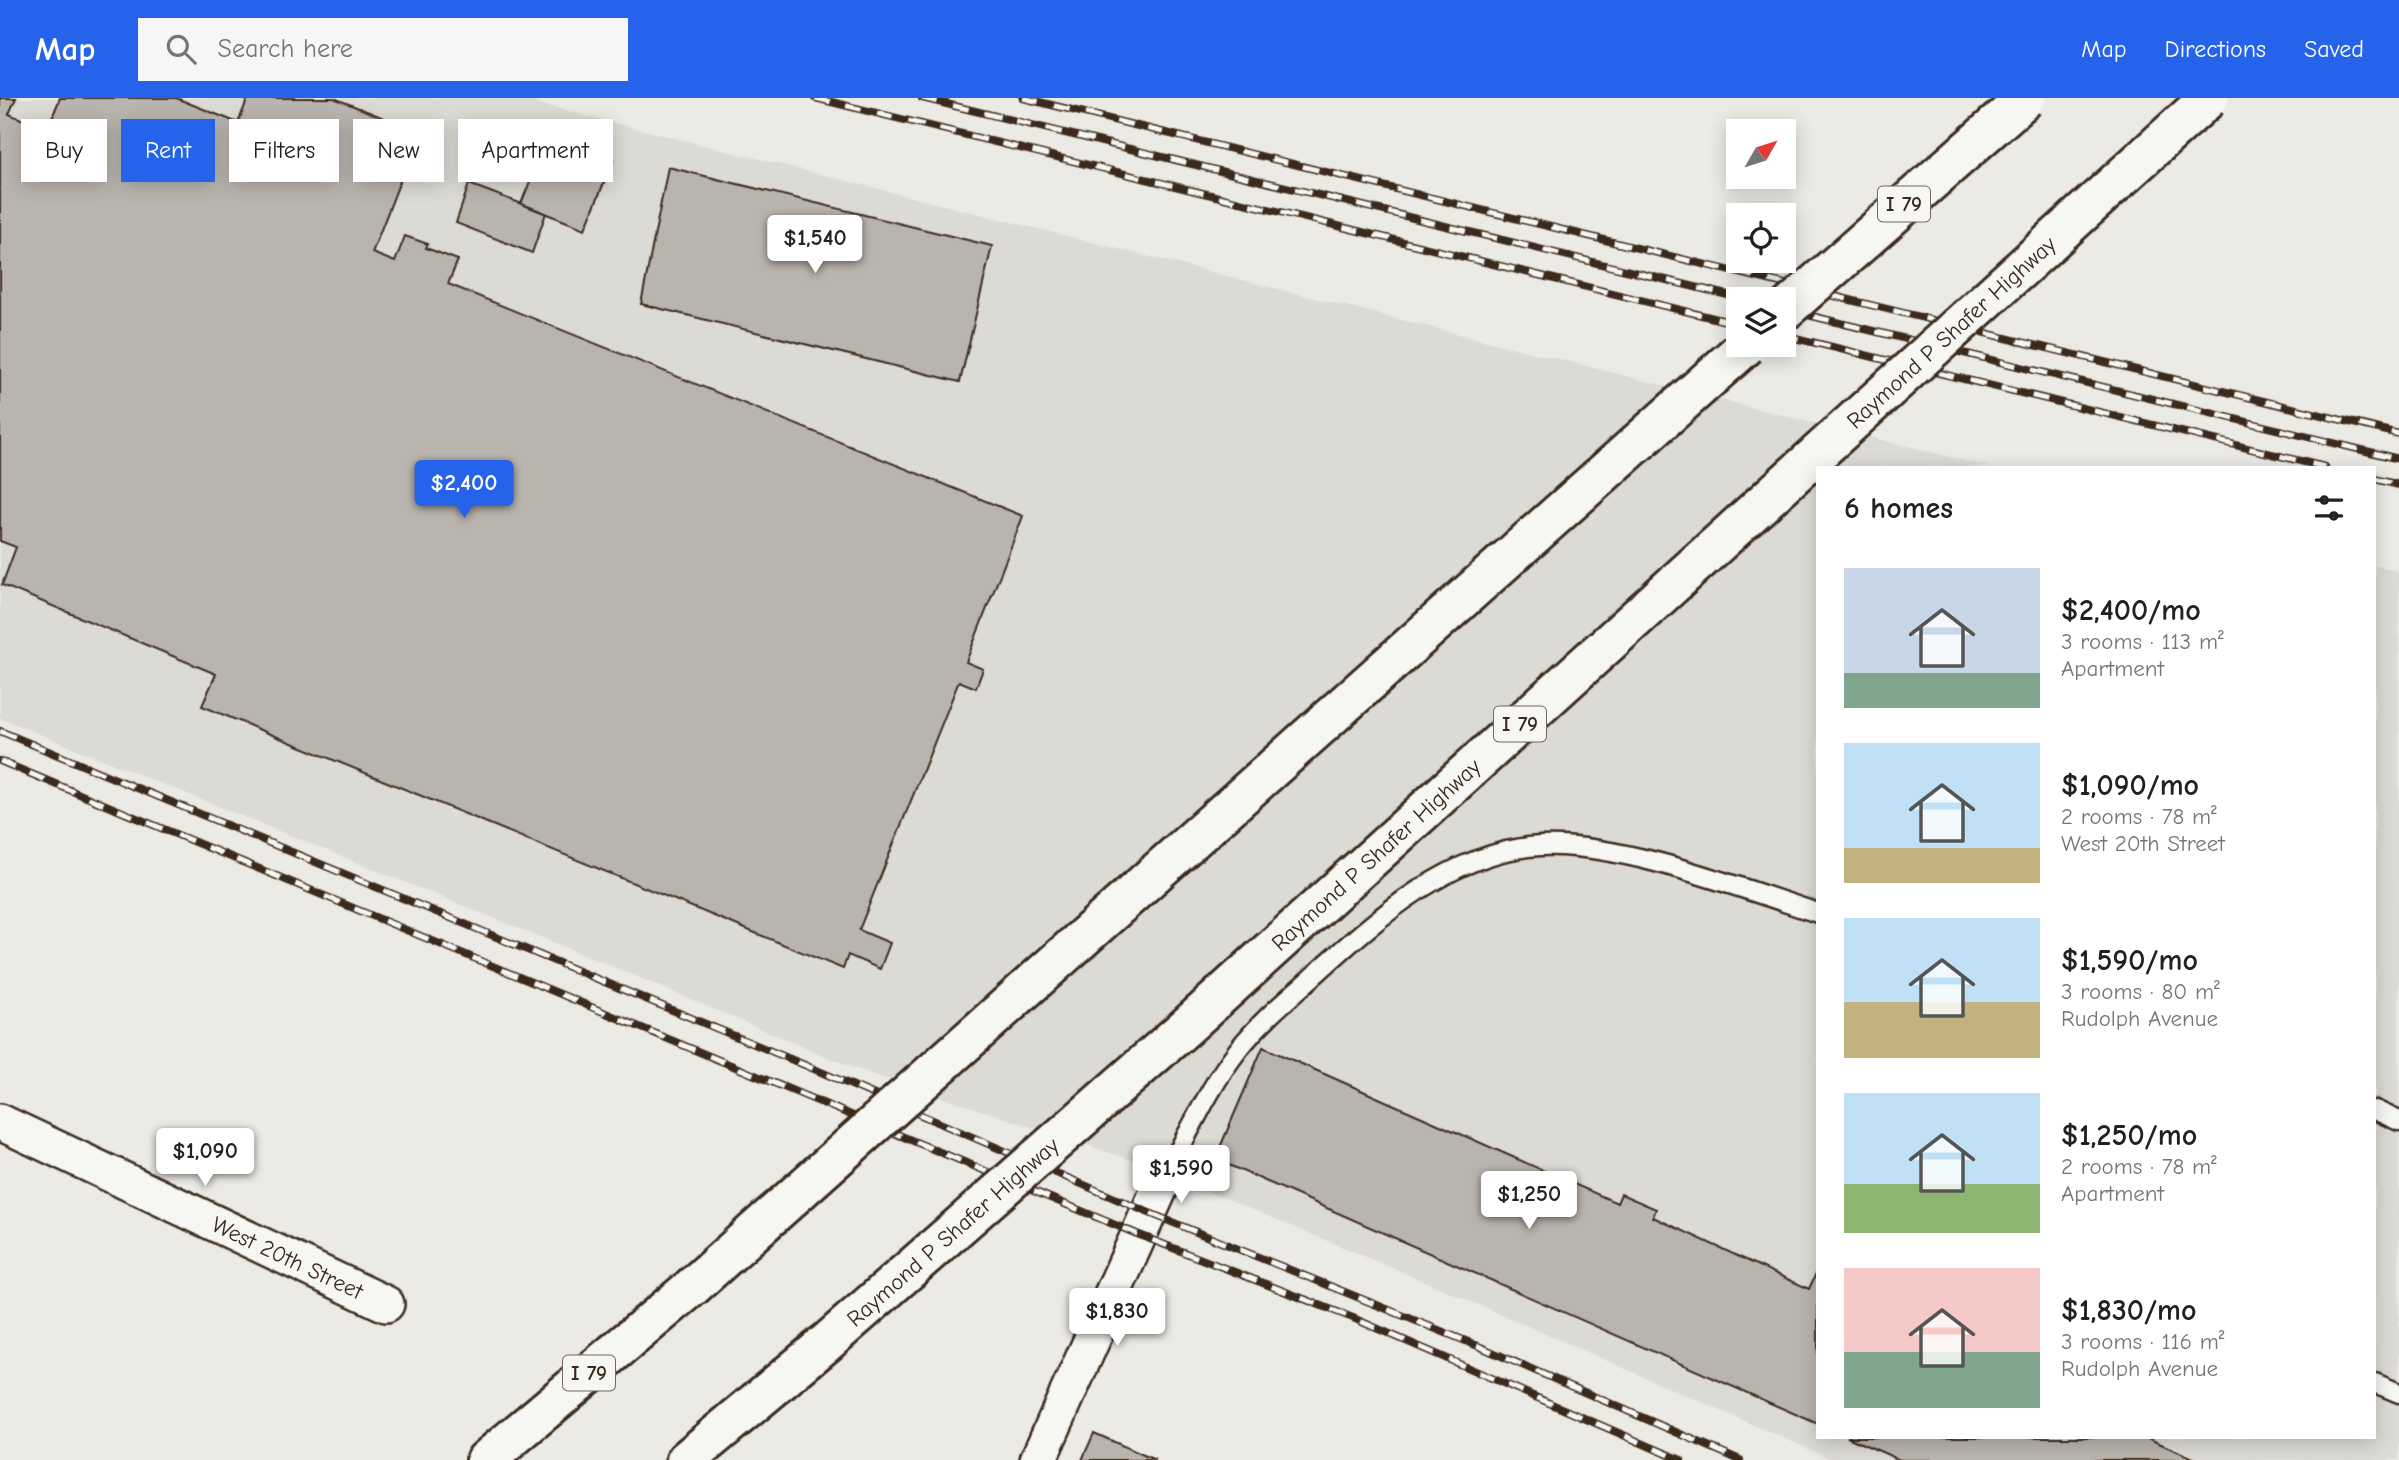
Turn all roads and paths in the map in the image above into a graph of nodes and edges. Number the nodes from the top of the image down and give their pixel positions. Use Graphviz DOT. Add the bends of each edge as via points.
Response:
graph roads {
  1 [pos="2026,98"];
  2 [pos="2209,98"];
  3 [pos="1796,301"];
  4 [pos="1734,357"];
  5 [pos="1816,912"];
  6 [pos="2376,1110"];
  7 [pos="2399,1121"];
  8 [pos="0,1122"];
  9 [pos="1166,1174"];
  10 [pos="386,1304"];
  11 [pos="2376,1382"];
  12 [pos="2399,1393"];
  13 [pos="486,1460"];
  14 [pos="686,1460"];
  15 [pos="1038,1460"];
  1 -- 3 [label="highway, I 79, bridge"];
  2 -- 14 [label="highway, Raymond P Shafer Highway / I 79, bridge" via="1187,1026"];
  4 -- 13 [label="highway, I 79, bridge" via="692,1287"];
  5 -- 9 [label="lane" via="1668,866 1586,848 1539,846 1485,856 1428,885 1365,929 1269,1016 1238,1050"];
  6 -- 7 [label="lane"];
  8 -- 10 [label="street, West 20th Street"];
  9 -- 15 [label="street"];
  11 -- 12 [label="lane"];
}
